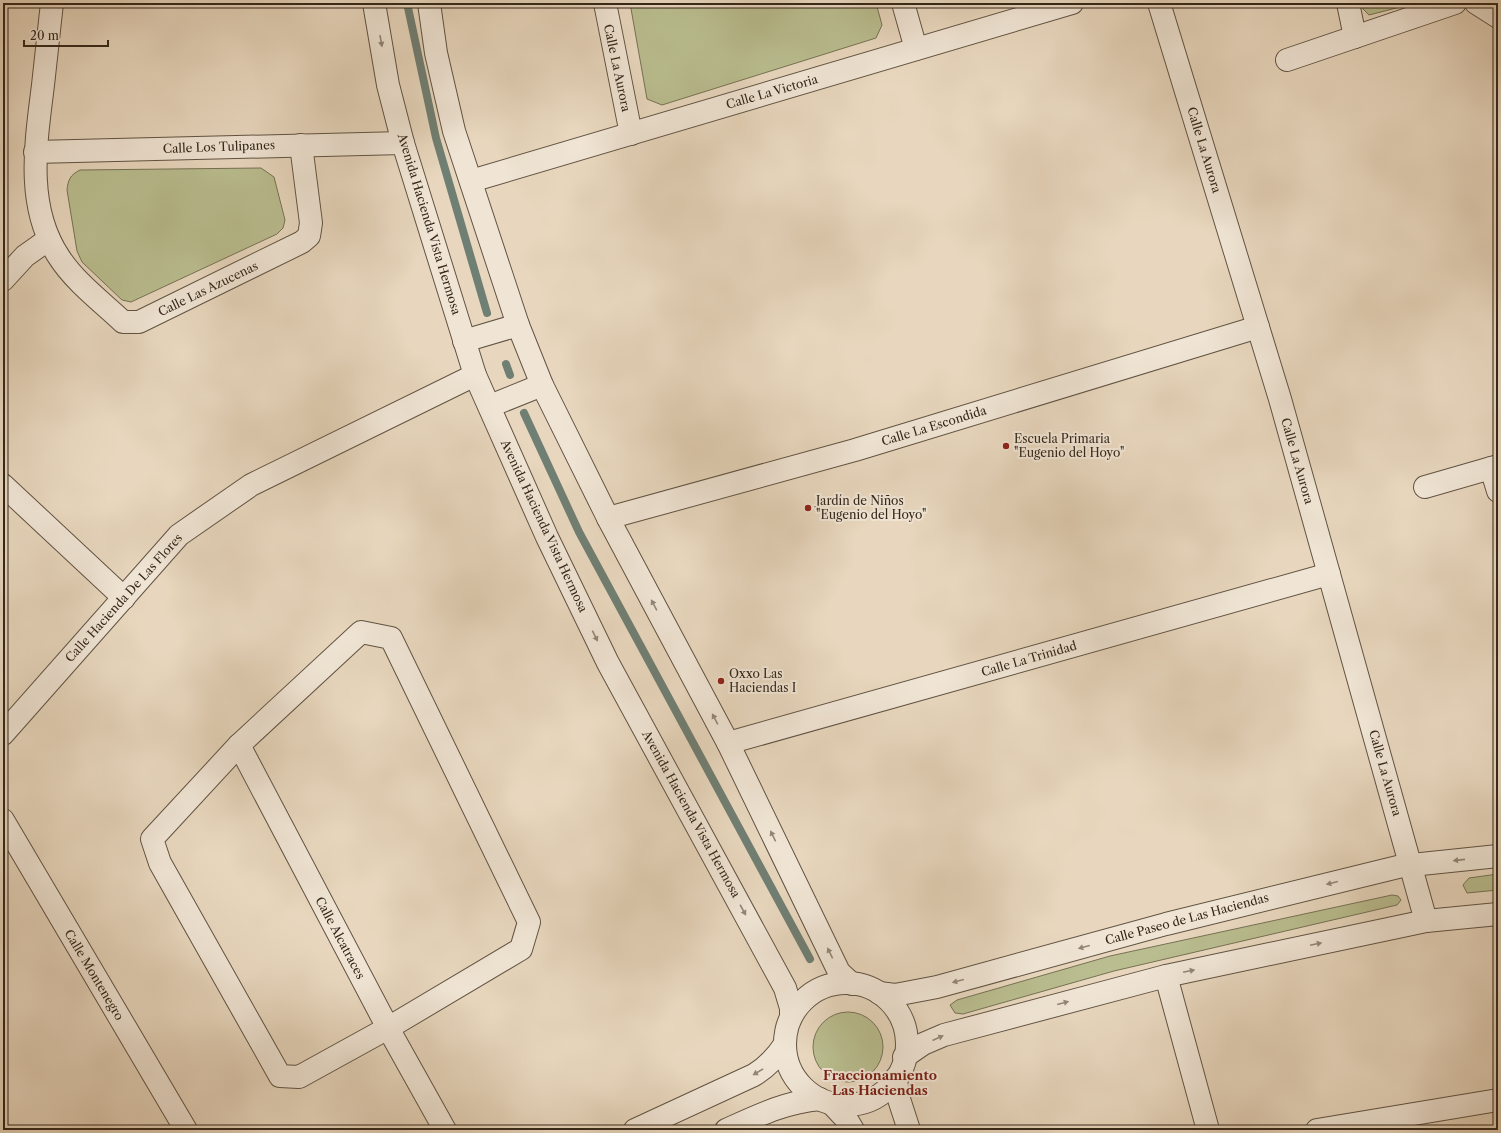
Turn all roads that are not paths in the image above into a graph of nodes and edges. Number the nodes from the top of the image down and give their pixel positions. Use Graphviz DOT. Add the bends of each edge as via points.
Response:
graph roads {
  1 [pos="52,3"];
  2 [pos="374,3"];
  3 [pos="429,3"];
  4 [pos="604,3"];
  5 [pos="903,3"];
  6 [pos="1072,3"];
  7 [pos="1159,3"];
  8 [pos="1348,3"];
  9 [pos="1455,3"];
  10 [pos="1476,3"];
  11 [pos="1498,17"];
  12 [pos="1355,37"];
  13 [pos="916,49"];
  14 [pos="1287,60"];
  15 [pos="631,134"];
  16 [pos="403,143"];
  17 [pos="301,145"];
  18 [pos="35,152"];
  19 [pos="472,181"];
  20 [pos="49,239"];
  21 [pos="3,280"];
  22 [pos="518,325"];
  23 [pos="1258,327"];
  24 [pos="464,341"];
  25 [pos="475,376"];
  26 [pos="542,385"];
  27 [pos="490,406"];
  28 [pos="1494,467"];
  29 [pos="3,485"];
  30 [pos="1425,487"];
  31 [pos="1498,492"];
  32 [pos="608,518"];
  33 [pos="1329,574"];
  34 [pos="124,598"];
  35 [pos="3,734"];
  36 [pos="728,743"];
  37 [pos="239,745"];
  38 [pos="3,820"];
  39 [pos="1498,856"];
  40 [pos="1411,865"];
  41 [pos="1498,914"];
  42 [pos="1426,921"];
  43 [pos="1166,976"];
  44 [pos="852,984"];
  45 [pos="879,993"];
  46 [pos="791,1017"];
  47 [pos="388,1028"];
  48 [pos="785,1044"];
  49 [pos="904,1057"];
  50 [pos="896,1078"];
  51 [pos="1498,1100"];
  52 [pos="826,1101"];
  53 [pos="1326,1129"];
  54 [pos="186,1130"];
  55 [pos="445,1130"];
  56 [pos="636,1130"];
  57 [pos="726,1130"];
  58 [pos="853,1130"];
  59 [pos="909,1130"];
  60 [pos="1208,1130"];
  1 -- 18 [label="street"];
  2 -- 16 [label="street, Avenida Hacienda Vista Hermosa, one-way" via="388,85"];
  3 -- 19 [label="street" via="443,86 454,131"];
  4 -- 15 [label="street, Calle La Aurora"];
  5 -- 13 [label="street"];
  6 -- 13 [label="street, Calle La Victoria"];
  7 -- 23 [label="street, Calle La Aurora"];
  8 -- 12 [label="street"];
  9 -- 12 [label="street"];
  10 -- 11 [label="street"];
  12 -- 14 [label="street"];
  13 -- 15 [label="street, Calle La Victoria"];
  15 -- 19 [label="street, Calle La Victoria"];
  16 -- 17 [label="street, Calle Los Tulipanes"];
  16 -- 24 [label="street, Avenida Hacienda Vista Hermosa"];
  17 -- 18 [label="street, Calle Los Tulipanes"];
  17 -- 20 [label="street, Calle Las Azucenas" via="311,223 308,236 294,248 139,322 123,322 72,273"];
  18 -- 20 [label="street" via="37,198"];
  19 -- 22 [label="street"];
  20 -- 21 [label="street" via="25,256"];
  22 -- 24 [label="street"];
  22 -- 26 [label="street"];
  23 -- 32 [label="street, Calle La Escondida" via="855,450"];
  23 -- 33 [label="street, Calle La Aurora"];
  24 -- 25 [label="street, Avenida Hacienda Vista Hermosa"];
  25 -- 27 [label="street, Avenida Hacienda Vista Hermosa"];
  25 -- 34 [label="street, Calle Hacienda De Las Flores" via="251,485 179,535"];
  26 -- 27 [label="street"];
  26 -- 32 [label="street"];
  27 -- 46 [label="street, Avenida Hacienda Vista Hermosa, one-way" via="547,537 608,663 785,988"];
  28 -- 30 [label="street"];
  28 -- 31 [label="street"];
  29 -- 34 [label="street"];
  36 -- 32 [label="street, one-way"];
  33 -- 36 [label="street, Calle La Trinidad"];
  33 -- 40 [label="street, Calle La Aurora"];
  34 -- 35 [label="street, Calle Hacienda De Las Flores"];
  44 -- 36 [label="street, one-way" via="839,972"];
  37 -- 47 [label="street, Calle Alcatraces"];
  37 -- 47 [label="street" via="152,838 160,863 280,1076 299,1077"];
  37 -- 47 [label="street" via="361,632 391,638 529,922 521,950"];
  38 -- 54 [label="street, Calle Montenegro"];
  39 -- 40 [label="street, Calle Paseo de Las Haciendas, one-way"];
  40 -- 42 [label="street, Calle La Aurora"];
  40 -- 45 [label="street, Calle Paseo de Las Haciendas, one-way" via="1166,924 937,987 895,995"];
  41 -- 42 [label="street"];
  43 -- 42 [label="street, one-way"];
  49 -- 43 [label="street, one-way" via="944,1035"];
  43 -- 60 [label="street"];
  44 -- 45 [label="street" via="860,984"];
  44 -- 46 [label="street" via="840,983 820,988 804,1000"];
  45 -- 49 [label="street" via="894,1007 904,1025 907,1046"];
  46 -- 48 [label="street"];
  47 -- 55 [label="street, Calle Alcatraces"];
  48 -- 52 [label="street" via="792,1072 803,1088"];
  48 -- 56 [label="street, one-way" via="767,1067 754,1075"];
  49 -- 50 [label="street" via="903,1066"];
  50 -- 52 [label="street" via="876,1097 858,1104"];
  50 -- 59 [label="street" via="898,1096"];
  51 -- 53 [label="street"];
  52 -- 57 [label="street" via="791,1103 775,1107"];
  52 -- 58 [label="street" via="847,1120"];
}
